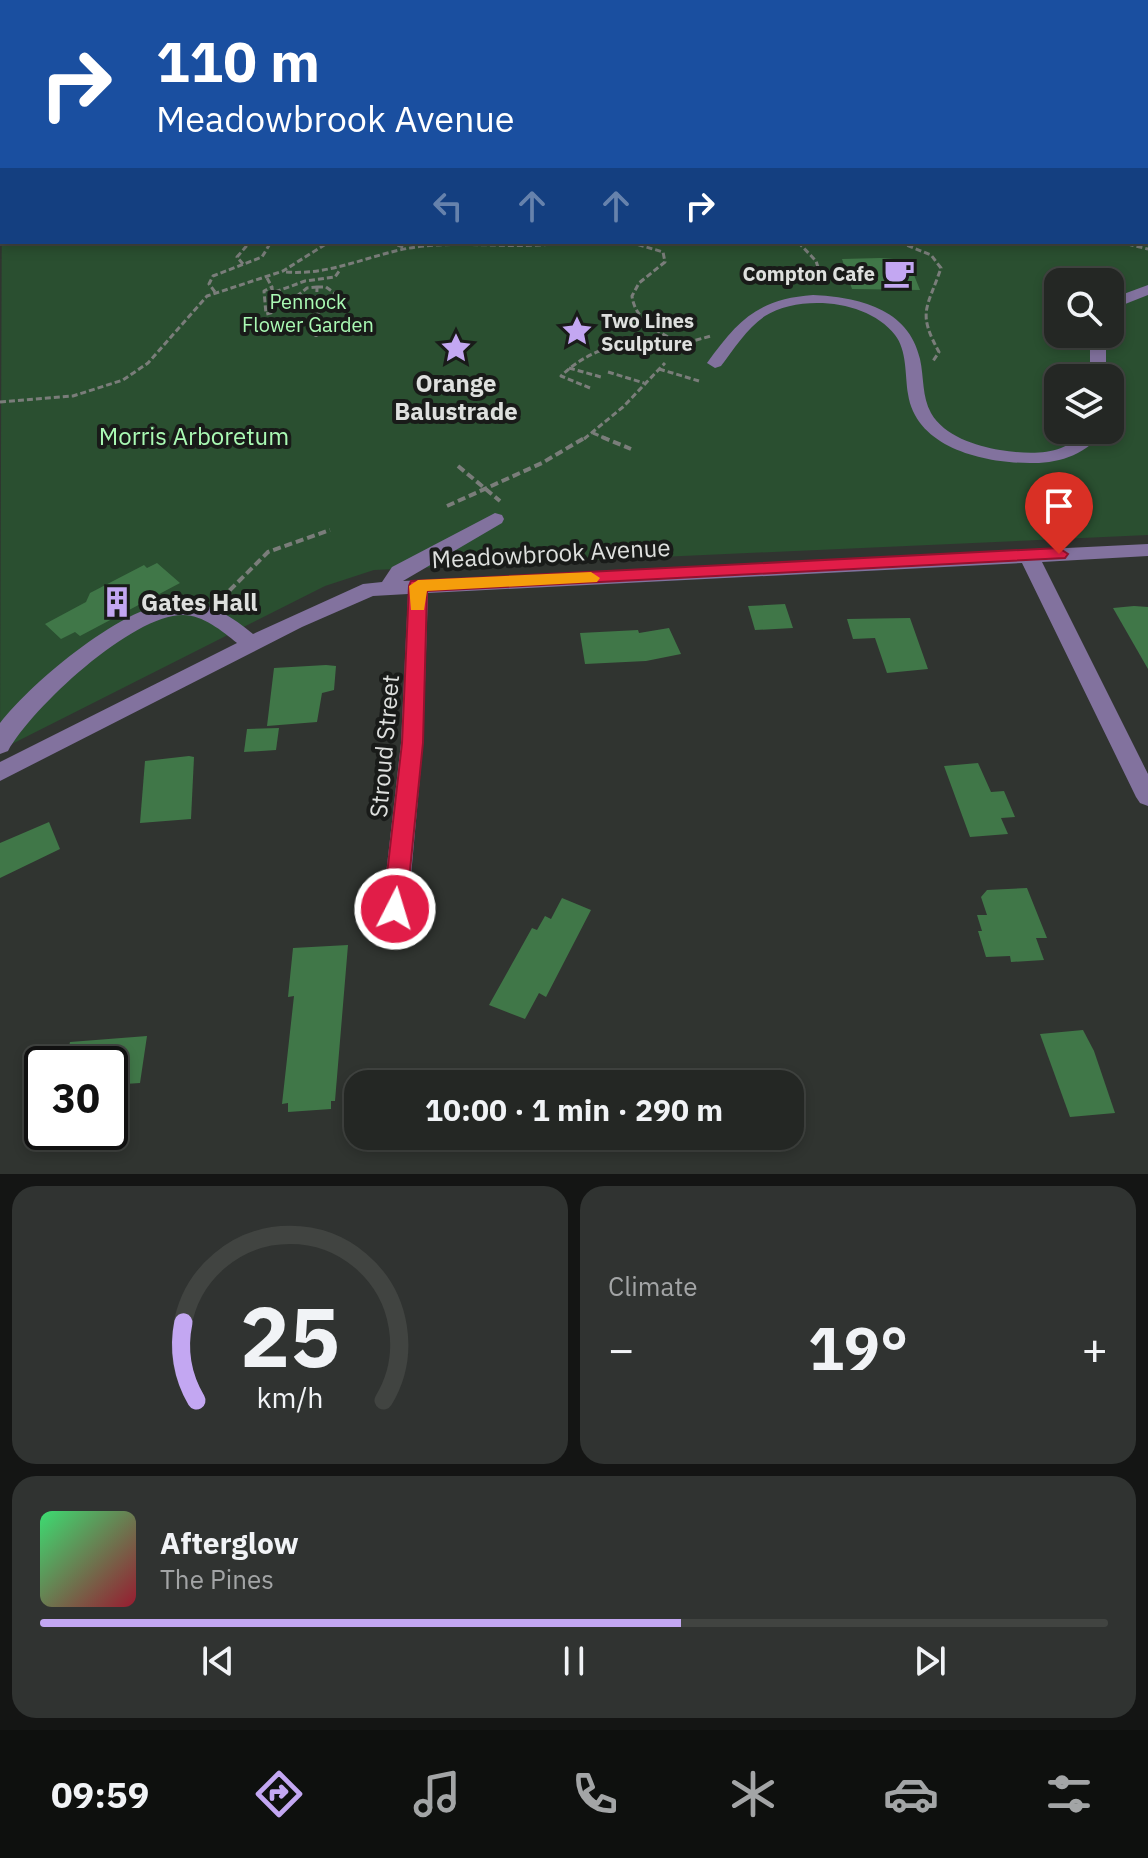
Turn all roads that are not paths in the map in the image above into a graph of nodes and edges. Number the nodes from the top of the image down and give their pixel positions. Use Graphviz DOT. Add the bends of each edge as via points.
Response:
graph roads {
  1 [pos="1148,290"];
  2 [pos="1124,298"];
  3 [pos="715,363"];
  4 [pos="1080,444"];
  5 [pos="495,519"];
  6 [pos="1148,550"];
  7 [pos="1029,556"];
  8 [pos="389,586"];
  9 [pos="418,586"];
  10 [pos="251,644"];
  11 [pos="2,759"];
  12 [pos="1148,797"];
  13 [pos="395,909"];
  1 -- 2 [label="street"];
  3 -- 4 [label="street" via="759,314 812,299 850,304 889,320 907,340 924,416 948,437 1005,456 1049,457"];
  5 -- 8 [label="street" via="399,572"];
  6 -- 7 [label="street, Meadowbrook Avenue"];
  7 -- 9 [label="street, Meadowbrook Avenue"];
  7 -- 12 [label="street"];
  8 -- 9 [label="street, Meadowbrook Avenue"];
  8 -- 10 [label="street, Meadowbrook Avenue" via="355,593"];
  9 -- 13 [label="street, Stroud Street" via="412,743"];
  10 -- 11 [label="street, Meadowbrook Avenue"];
  10 -- 11 [label="street" via="197,611 163,609 143,617 77,662 23,710 2,736"];
}
